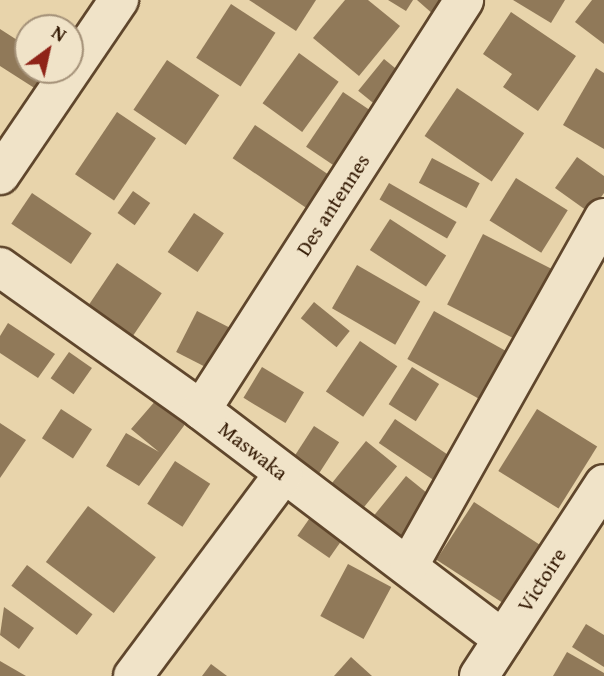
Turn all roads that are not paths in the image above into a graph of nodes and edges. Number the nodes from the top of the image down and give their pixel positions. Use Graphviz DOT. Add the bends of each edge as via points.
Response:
graph roads {
  1 [pos="119,0"];
  2 [pos="464,0"];
  3 [pos="0,175"];
  4 [pos="604,218"];
  5 [pos="0,267"];
  6 [pos="201,410"];
  7 [pos="282,475"];
  8 [pos="604,484"];
  9 [pos="409,565"];
  10 [pos="503,639"];
  11 [pos="132,676"];
  12 [pos="479,676"];
  1 -- 3 [label="street"];
  2 -- 6 [label="street, Des antennes"];
  4 -- 9 [label="street"];
  5 -- 6 [label="street, Maswaka"];
  6 -- 7 [label="street, Maswaka"];
  7 -- 9 [label="street, Maswaka"];
  7 -- 11 [label="street"];
  8 -- 10 [label="street, Victoire"];
  9 -- 10 [label="street, Maswaka"];
  10 -- 12 [label="street, Victoire"];
}
